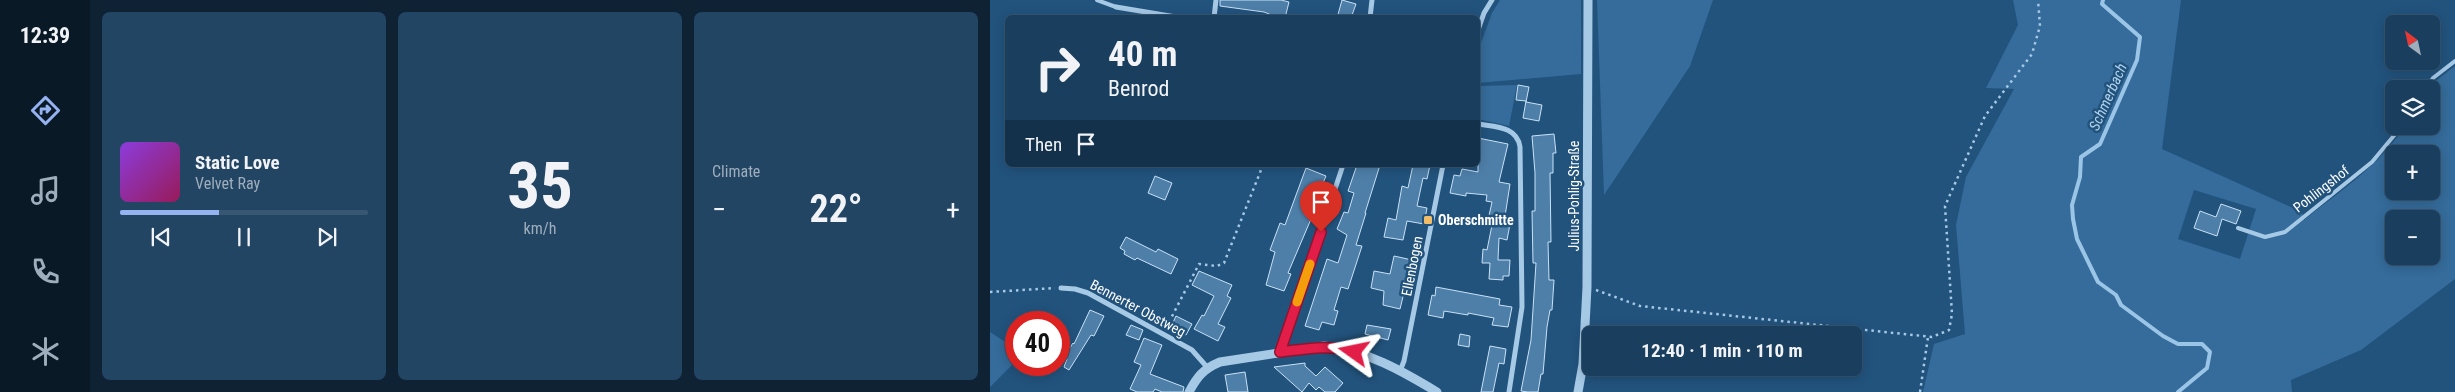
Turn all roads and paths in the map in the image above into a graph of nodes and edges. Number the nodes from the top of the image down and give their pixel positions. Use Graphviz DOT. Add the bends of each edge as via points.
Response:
graph roads {
  1 [pos="1097,0"];
  2 [pos="1216,0"];
  3 [pos="1372,0"];
  4 [pos="1492,0"];
  5 [pos="1588,0"];
  6 [pos="2038,0"];
  7 [pos="1116,8"];
  8 [pos="1162,15"];
  9 [pos="1214,15"];
  10 [pos="1370,15"];
  11 [pos="1480,24"];
  12 [pos="2455,61"];
  13 [pos="2432,80"];
  14 [pos="1480,124"];
  15 [pos="2394,135"];
  16 [pos="1262,167"];
  17 [pos="1342,167"];
  18 [pos="1443,167"];
  19 [pos="2238,228"];
  20 [pos="1587,287"];
  21 [pos="1061,288"];
  22 [pos="990,292"];
  23 [pos="1163,334"];
  24 [pos="1928,336"];
  25 [pos="1280,352"];
  26 [pos="1207,367"];
  27 [pos="1400,371"];
  28 [pos="1189,392"];
  29 [pos="1437,392"];
  30 [pos="1509,392"];
  31 [pos="1578,392"];
  32 [pos="1920,392"];
  1 -- 7 [label="lane"];
  2 -- 9 [label="street"];
  3 -- 10 [label="street"];
  4 -- 11 [label="street"];
  5 -- 20 [label="street, Julius-Pohlig-Straße"];
  6 -- 24 [label="path" via="2040,26 2032,54 1985,116 1945,206 1952,314 1949,330"];
  7 -- 8 [label="street"];
  12 -- 13 [label="lane"];
  14 -- 30 [label="street" via="1508,130 1515,134 1520,147 1522,306"];
  15 -- 19 [label="lane, Pohlingshof" via="2372,162 2285,232 2265,237"];
  16 -- 23 [label="path" via="1224,263 1217,266 1199,264"];
  17 -- 25 [label="street"];
  18 -- 27 [label="street, Ellenbogen"];
  20 -- 24 [label="path" via="1640,306"];
  20 -- 31 [label="street, Julius-Pohlig-Straße" via="1583,364"];
  21 -- 22 [label="path"];
  21 -- 23 [label="street, Bennerter Obstweg" via="1088,293"];
  23 -- 26 [label="street, Bennerter Obstweg" via="1192,350"];
  24 -- 32 [label="path"];
  25 -- 26 [label="street"];
  25 -- 27 [label="street" via="1339,347"];
  26 -- 28 [label="street" via="1198,375"];
  27 -- 29 [label="street"];
}
